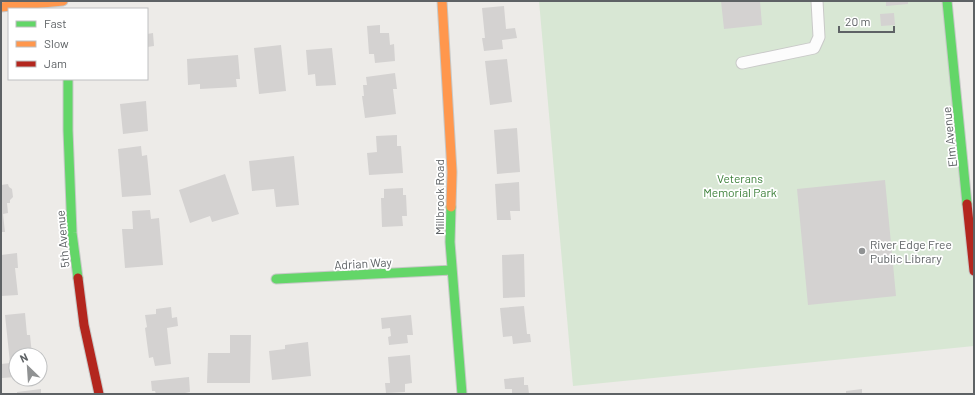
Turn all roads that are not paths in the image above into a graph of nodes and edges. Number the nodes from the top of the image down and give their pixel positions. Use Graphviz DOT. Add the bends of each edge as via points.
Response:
graph roads {
  1 [pos="62,1"];
  2 [pos="442,1"];
  3 [pos="817,1"];
  4 [pos="947,1"];
  5 [pos="1,7"];
  6 [pos="742,63"];
  7 [pos="68,80"];
  8 [pos="452,270"];
  9 [pos="974,271"];
  10 [pos="276,279"];
  11 [pos="98,394"];
  12 [pos="462,394"];
  1 -- 5 [label="street"];
  2 -- 8 [label="street, Millbrook Road" via="452,172"];
  3 -- 6 [label="lane" via="819,37 814,48"];
  4 -- 9 [label="street, Elm Avenue"];
  7 -- 11 [label="street, 5th Avenue" via="72,233 84,325"];
  8 -- 10 [label="street, Adrian Way"];
  8 -- 12 [label="street, Millbrook Road"];
}
